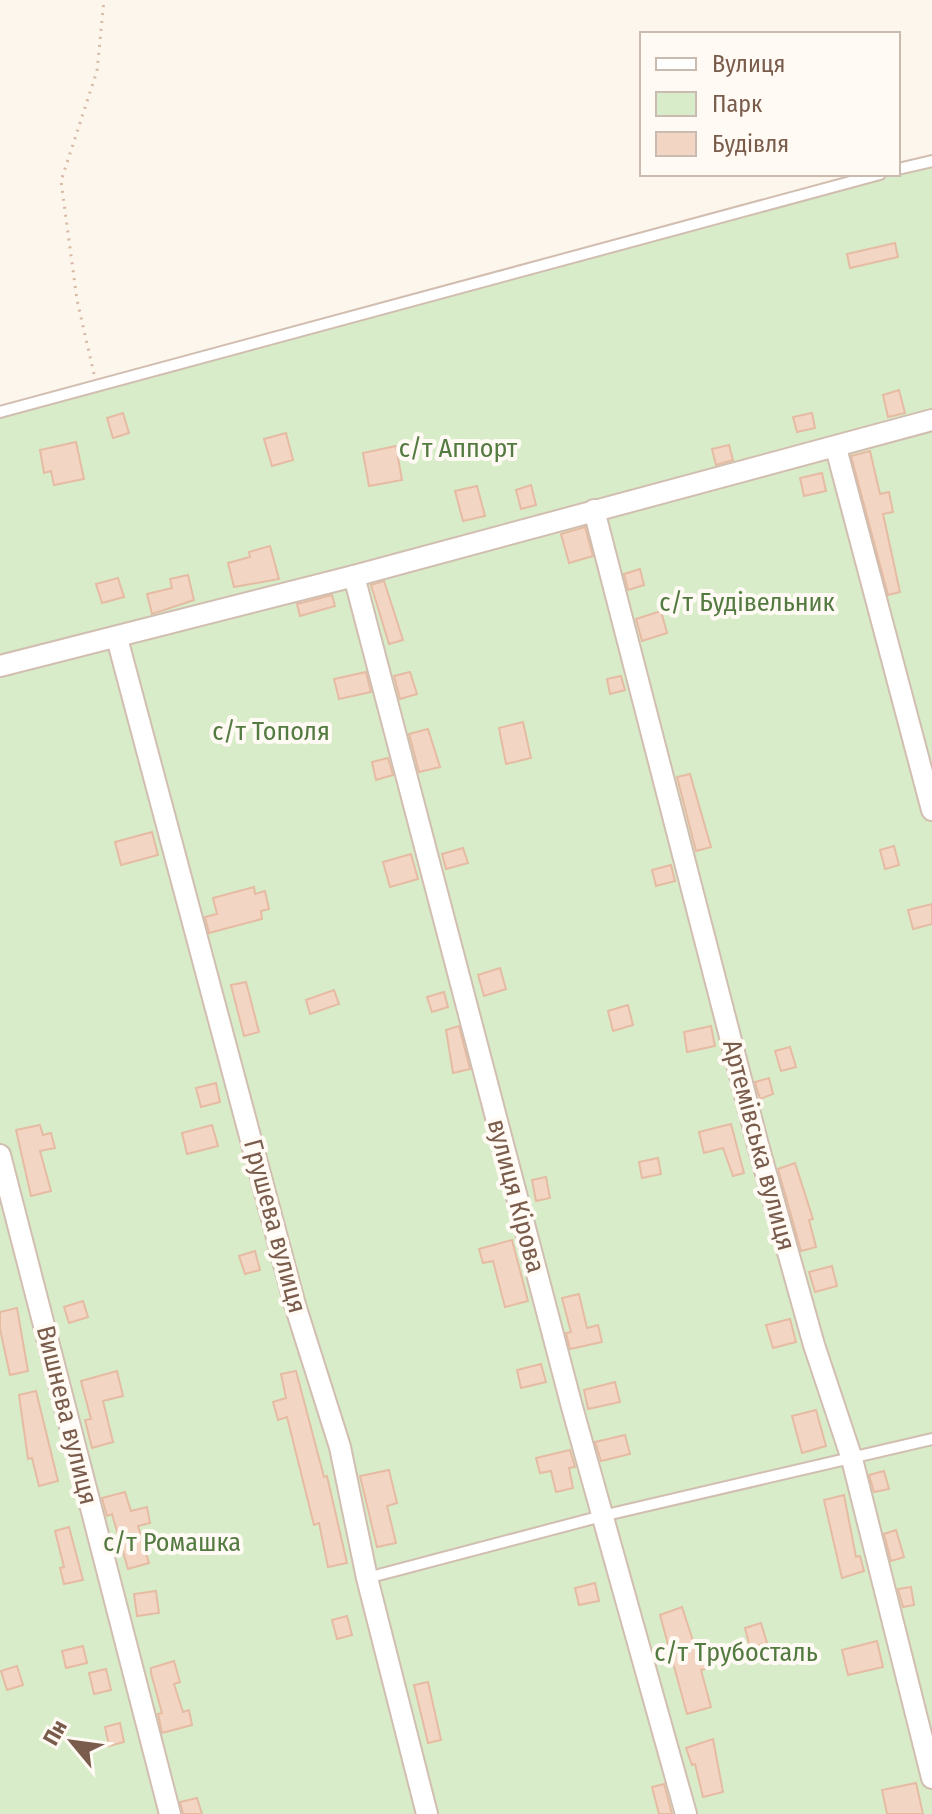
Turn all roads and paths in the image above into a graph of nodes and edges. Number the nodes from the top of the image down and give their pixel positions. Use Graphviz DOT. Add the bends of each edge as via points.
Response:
graph roads {
  1 [pos="104,0"];
  2 [pos="932,161"];
  3 [pos="900,169"];
  4 [pos="873,176"];
  5 [pos="96,385"];
  6 [pos="0,412"];
  7 [pos="932,420"];
  8 [pos="836,448"];
  9 [pos="594,510"];
  10 [pos="354,576"];
  11 [pos="117,638"];
  12 [pos="0,666"];
  13 [pos="932,810"];
  14 [pos="0,1155"];
  15 [pos="932,1439"];
  16 [pos="852,1459"];
  17 [pos="602,1516"];
  18 [pos="367,1578"];
  19 [pos="932,1778"];
  20 [pos="170,1814"];
  21 [pos="427,1814"];
  22 [pos="686,1814"];
  1 -- 5 [label="path" via="97,71 61,181 77,300"];
  2 -- 3 [label="lane"];
  4 -- 5 [label="lane"];
  5 -- 6 [label="lane"];
  7 -- 8 [label="street"];
  8 -- 9 [label="street"];
  8 -- 13 [label="street"];
  9 -- 10 [label="street"];
  9 -- 16 [label="street, Артемівська вулиця" via="758,1145"];
  10 -- 11 [label="street"];
  10 -- 17 [label="street, вулиця Кірова"];
  11 -- 12 [label="street"];
  11 -- 18 [label="street, Грушева вулиця" via="295,1305 340,1447"];
  14 -- 20 [label="street, Вишнева вулиця"];
  15 -- 16 [label="lane"];
  16 -- 17 [label="lane"];
  16 -- 19 [label="street, Артемівська вулиця"];
  17 -- 18 [label="lane"];
  17 -- 22 [label="street, вулиця Кірова"];
  18 -- 21 [label="street, Грушева вулиця"];
}
